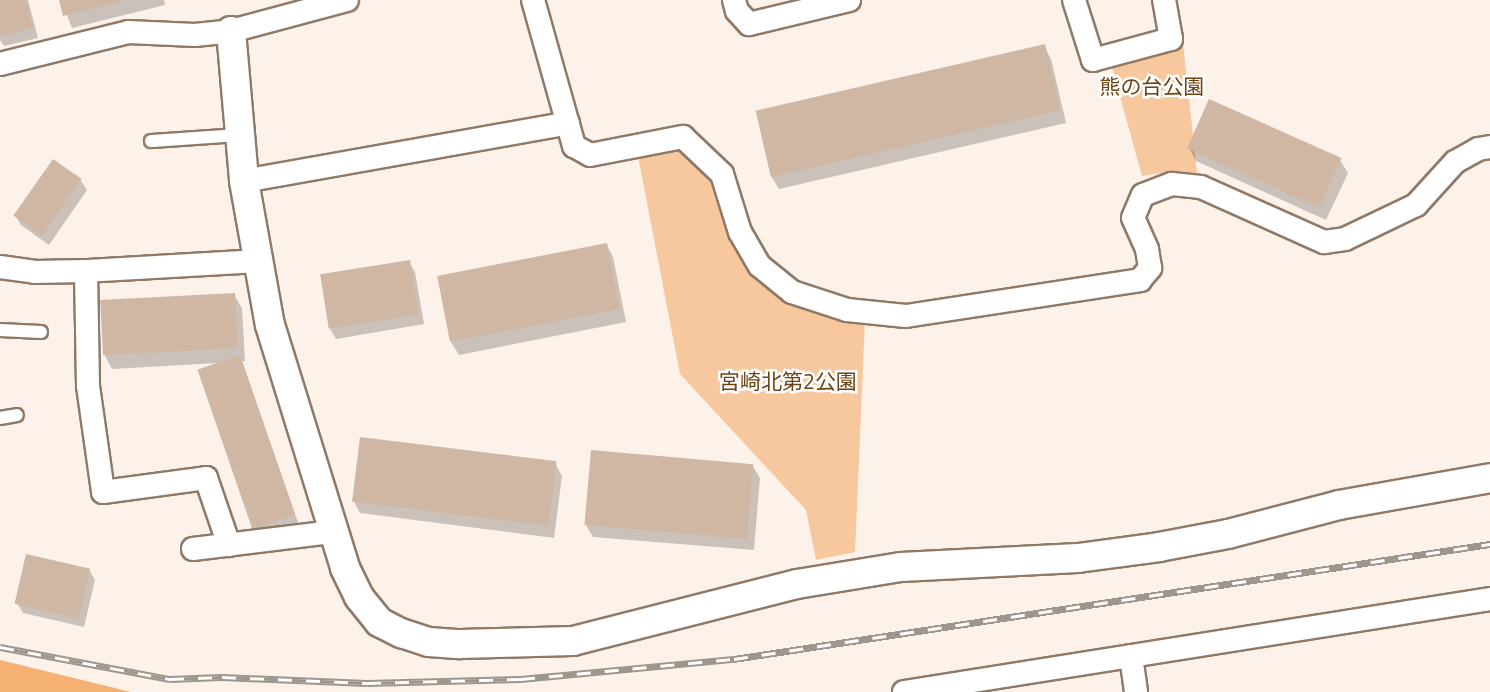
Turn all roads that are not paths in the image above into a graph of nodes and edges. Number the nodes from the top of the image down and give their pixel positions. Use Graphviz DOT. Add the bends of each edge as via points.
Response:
graph roads {
  1 [pos="347,0"];
  2 [pos="532,0"];
  3 [pos="734,0"];
  4 [pos="849,0"];
  5 [pos="1074,0"];
  6 [pos="1164,0"];
  7 [pos="231,31"];
  8 [pos="0,64"];
  9 [pos="568,123"];
  10 [pos="240,135"];
  11 [pos="151,141"];
  12 [pos="1490,147"];
  13 [pos="244,181"];
  14 [pos="257,261"];
  15 [pos="0,267"];
  16 [pos="86,271"];
  17 [pos="0,330"];
  18 [pos="41,332"];
  19 [pos="17,415"];
  20 [pos="0,418"];
  21 [pos="1490,478"];
  22 [pos="331,532"];
  23 [pos="229,545"];
  24 [pos="193,549"];
  25 [pos="1490,599"];
  26 [pos="1131,656"];
  27 [pos="903,692"];
  28 [pos="1136,692"];
  1 -- 7 [label="street"];
  2 -- 9 [label="street"];
  3 -- 4 [label="street" via="737,11 749,24"];
  5 -- 6 [label="street" via="1093,60 1171,39"];
  7 -- 8 [label="street" via="195,35 128,32"];
  7 -- 10 [label="street"];
  9 -- 12 [label="street" via="574,146 590,155 683,137 722,174 740,232 760,266 792,292 847,310 906,316 1140,280 1150,268 1147,249 1133,218 1143,195 1172,184 1201,187 1324,242 1345,239 1416,205 1455,162"];
  9 -- 13 [label="street"];
  10 -- 11 [label="lane"];
  10 -- 13 [label="street"];
  13 -- 14 [label="street"];
  14 -- 16 [label="street"];
  14 -- 22 [label="street" via="270,325"];
  15 -- 16 [label="street" via="34,272"];
  16 -- 23 [label="street" via="88,386 103,492 206,478"];
  17 -- 18 [label="lane"];
  19 -- 20 [label="lane"];
  21 -- 22 [label="street" via="1339,504 1228,534 1159,547 1078,558 902,567 797,584 573,641 449,644 401,633 379,622 358,597"];
  22 -- 23 [label="street"];
  23 -- 24 [label="street"];
  25 -- 26 [label="street"];
  26 -- 27 [label="street"];
  26 -- 28 [label="street"];
}
